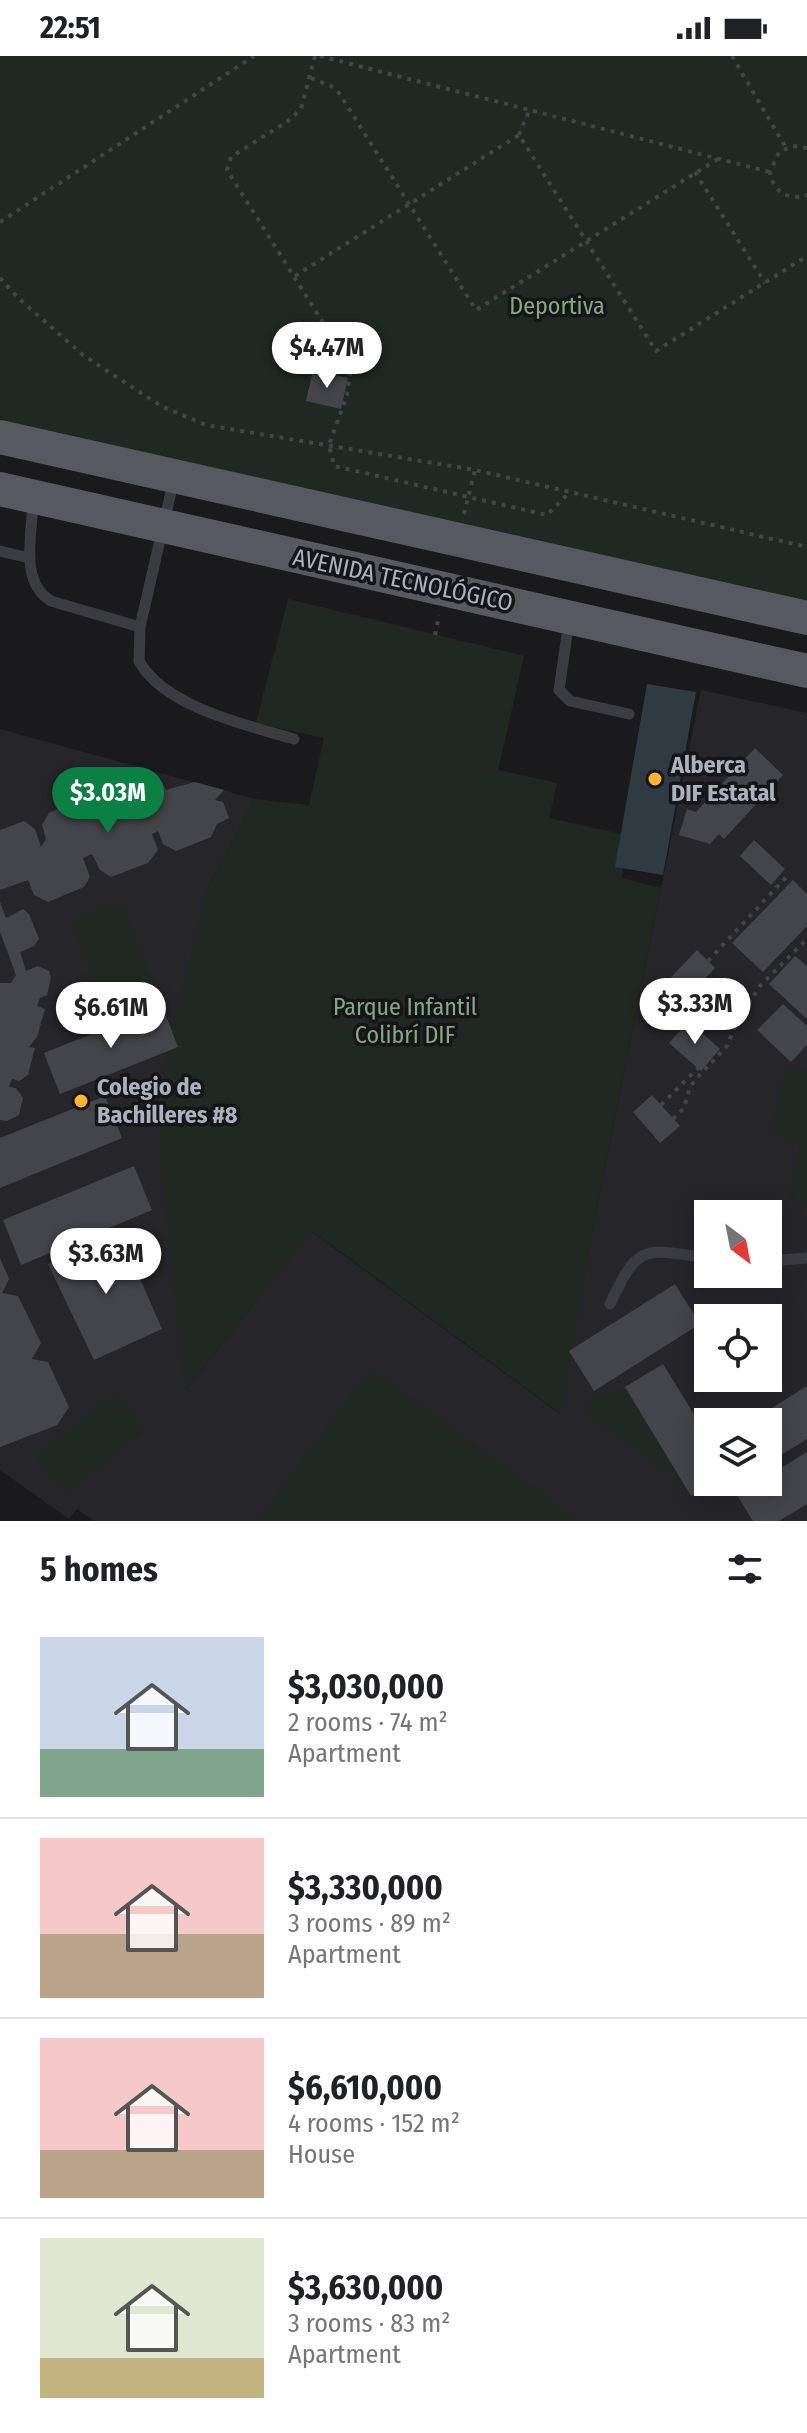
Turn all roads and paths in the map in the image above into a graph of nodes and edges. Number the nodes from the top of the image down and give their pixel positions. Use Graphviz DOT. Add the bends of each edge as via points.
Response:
graph roads {
  1 [pos="254,56"];
  2 [pos="318,56"];
  3 [pos="732,56"];
  4 [pos="311,78"];
  5 [pos="530,110"];
  6 [pos="519,135"];
  7 [pos="786,148"];
  8 [pos="807,148"];
  9 [pos="718,159"];
  10 [pos="695,172"];
  11 [pos="770,172"];
  12 [pos="807,195"];
  13 [pos="409,204"];
  14 [pos="0,222"];
  15 [pos="586,241"];
  16 [pos="807,256"];
  17 [pos="295,276"];
  18 [pos="0,278"];
  19 [pos="765,283"];
  20 [pos="0,437"];
  21 [pos="329,445"];
  22 [pos="475,470"];
  23 [pos="174,478"];
  24 [pos="0,489"];
  25 [pos="570,492"];
  26 [pos="33,498"];
  27 [pos="468,499"];
  28 [pos="165,527"];
  29 [pos="458,540"];
  30 [pos="807,547"];
  31 [pos="0,551"];
  32 [pos="30,558"];
  33 [pos="570,617"];
  34 [pos="807,618"];
  35 [pos="140,627"];
  36 [pos="807,671"];
  37 [pos="629,714"];
  38 [pos="294,739"];
  39 [pos="790,873"];
  40 [pos="807,939"];
  41 [pos="708,961"];
  42 [pos="698,1068"];
  43 [pos="661,1105"];
  44 [pos="673,1119"];
  45 [pos="694,1256"];
  46 [pos="807,1258"];
  47 [pos="782,1260"];
  48 [pos="610,1304"];
  1 -- 14 [label="path"];
  2 -- 4 [label="path"];
  2 -- 5 [label="path"];
  3 -- 7 [label="path"];
  4 -- 13 [label="path" via="339,93"];
  4 -- 17 [label="path" via="301,109 231,157 227,170"];
  5 -- 6 [label="path"];
  5 -- 9 [label="path"];
  6 -- 13 [label="path"];
  6 -- 15 [label="path"];
  7 -- 8 [label="path"];
  7 -- 11 [label="path"];
  9 -- 10 [label="path"];
  9 -- 11 [label="path"];
  10 -- 15 [label="path"];
  10 -- 19 [label="path"];
  11 -- 12 [label="path" via="782,193"];
  13 -- 15 [label="path" via="476,310"];
  13 -- 17 [label="path"];
  15 -- 19 [label="path" via="656,351"];
  16 -- 19 [label="path"];
  17 -- 21 [label="path" via="350,373"];
  18 -- 21 [label="path" via="83,355 161,406 206,425"];
  20 -- 23 [label="main road, AVENIDA TECNOLÓGICO"];
  21 -- 22 [label="path"];
  21 -- 27 [label="path" via="334,466"];
  22 -- 25 [label="path"];
  22 -- 27 [label="path"];
  23 -- 28 [label="lane"];
  23 -- 29 [label="main road, AVENIDA TECNOLÓGICO"];
  24 -- 26 [label="main road, AVENIDA TECNOLÓGICO"];
  25 -- 27 [label="path" via="547,515"];
  25 -- 30 [label="path"];
  26 -- 28 [label="main road, AVENIDA TECNOLÓGICO"];
  26 -- 32 [label="lane"];
  27 -- 29 [label="path"];
  28 -- 33 [label="main road, AVENIDA TECNOLÓGICO"];
  28 -- 35 [label="lane"];
  29 -- 34 [label="main road, AVENIDA TECNOLÓGICO"];
  31 -- 32 [label="lane"];
  32 -- 35 [label="lane" via="39,594"];
  33 -- 36 [label="main road, AVENIDA TECNOLÓGICO"];
  33 -- 37 [label="lane" via="559,690 570,701"];
  35 -- 38 [label="lane" via="139,661 160,687 226,719"];
  39 -- 41 [label="path"];
  40 -- 44 [label="path" via="760,986 727,1046 690,1087 684,1108"];
  42 -- 43 [label="path"];
  45 -- 48 [label="lane" via="652,1250 636,1258"];
  46 -- 47 [label="lane"];
}
